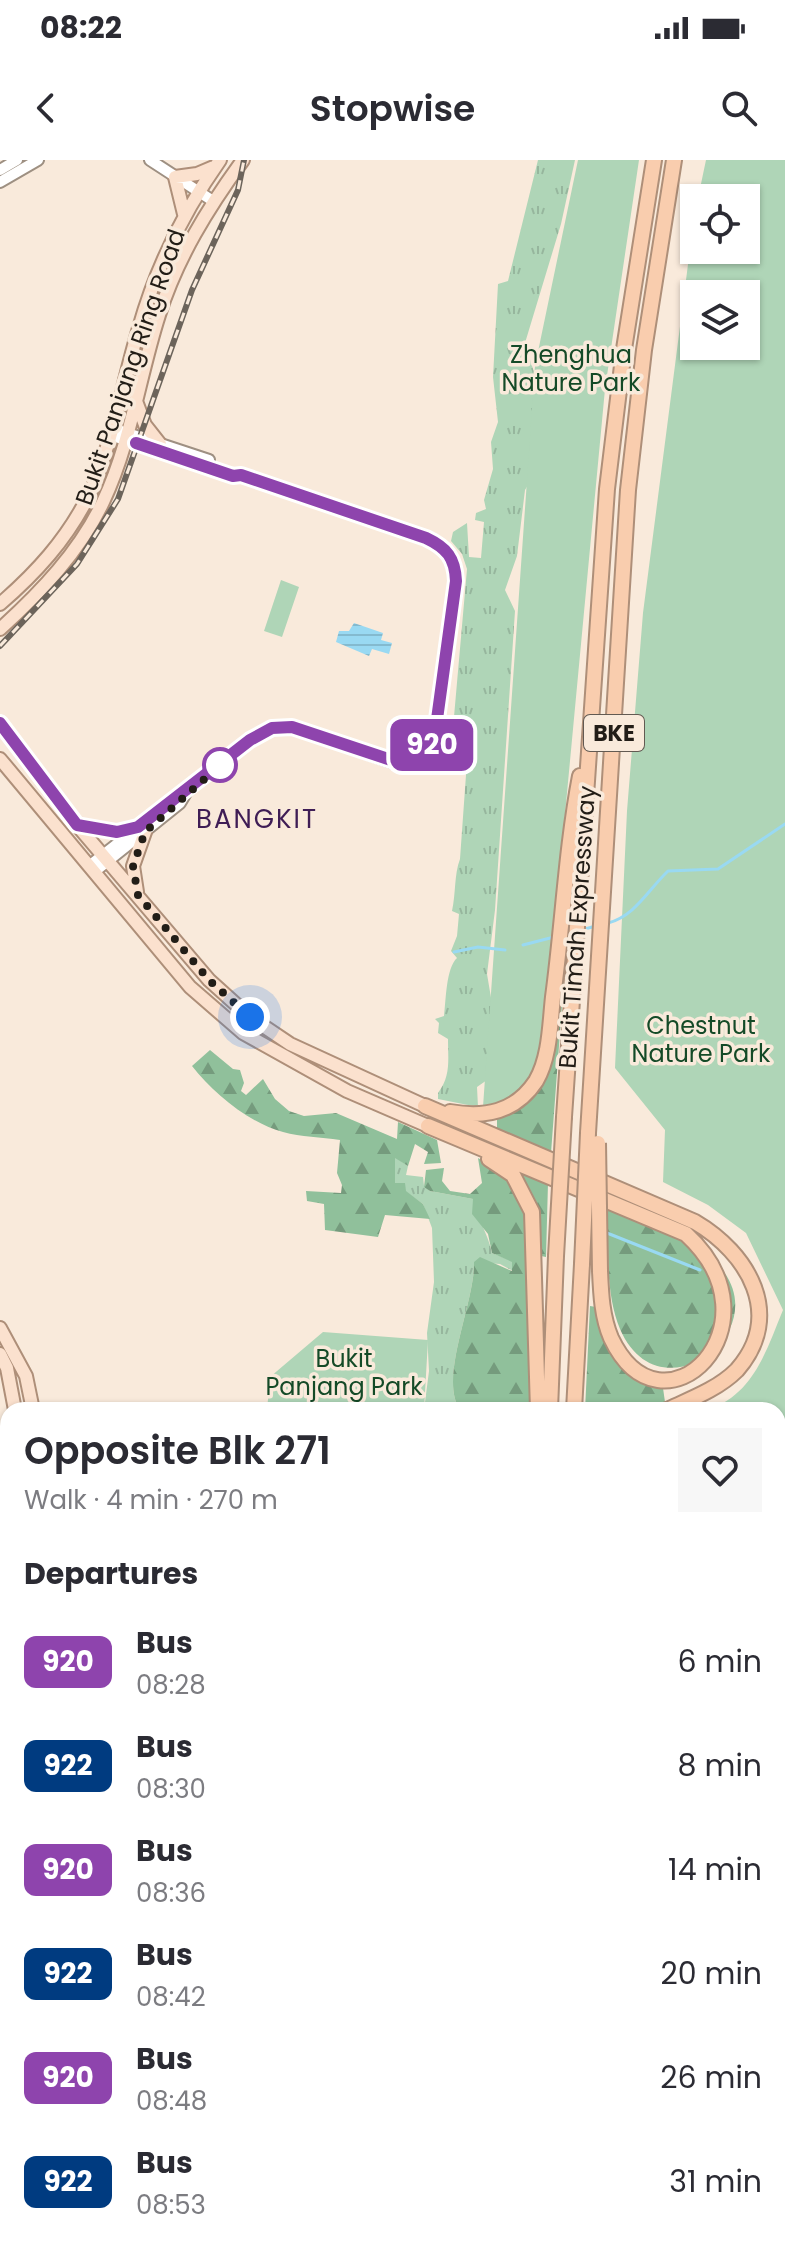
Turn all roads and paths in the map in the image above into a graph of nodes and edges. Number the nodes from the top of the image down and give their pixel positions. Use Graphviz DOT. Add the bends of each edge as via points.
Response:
graph roads {
  1 [pos="17,160"];
  2 [pos="38,160"];
  3 [pos="150,160"];
  4 [pos="243,160"];
  5 [pos="654,160"];
  6 [pos="674,160"];
  7 [pos="218,163"];
  8 [pos="0,170"];
  9 [pos="175,177"];
  10 [pos="0,182"];
  11 [pos="198,191"];
  12 [pos="213,201"];
  13 [pos="184,214"];
  14 [pos="136,401"];
  15 [pos="111,432"];
  16 [pos="126,436"];
  17 [pos="160,444"];
  18 [pos="239,474"];
  19 [pos="0,604"];
  20 [pos="0,629"];
  21 [pos="0,723"];
  22 [pos="0,759"];
  23 [pos="77,825"];
  24 [pos="578,825"];
  25 [pos="142,830"];
  26 [pos="106,858"];
  27 [pos="92,869"];
  28 [pos="138,895"];
  29 [pos="425,1106"];
  30 [pos="428,1126"];
  31 [pos="593,1138"];
  32 [pos="502,1154"];
  33 [pos="0,1328"];
  34 [pos="0,1354"];
  35 [pos="13,1402"];
  36 [pos="31,1402"];
  37 [pos="538,1402"];
  38 [pos="550,1402"];
  39 [pos="574,1402"];
  40 [pos="684,1402"];
  1 -- 8 [label="street"];
  2 -- 10 [label="street"];
  3 -- 9 [label="street"];
  4 -- 12 [label="main road, Bukit Panjang Ring Road"];
  5 -- 24 [label="highway, Bukit Timah Expressway / BKE" via="607,489"];
  6 -- 31 [label="highway, Bukit Timah Expressway / BKE" via="628,490"];
  7 -- 9 [label="main road"];
  7 -- 11 [label="main road, Bukit Panjang Ring Road"];
  9 -- 11 [label="street"];
  9 -- 13 [label="main road"];
  11 -- 12 [label="street"];
  11 -- 13 [label="main road, Bukit Panjang Ring Road"];
  12 -- 14 [label="main road, Bukit Panjang Ring Road" via="181,258 160,311"];
  13 -- 15 [label="main road, Bukit Panjang Ring Road" via="147,304"];
  14 -- 16 [label="main road, Bukit Panjang Ring Road"];
  14 -- 17 [label="main road"];
  15 -- 16 [label="street"];
  15 -- 19 [label="main road, Bukit Panjang Ring Road" via="88,496 58,546"];
  16 -- 17 [label="street"];
  16 -- 18 [label="street"];
  16 -- 20 [label="main road, Bukit Panjang Ring Road" via="103,501 74,550"];
  17 -- 18 [label="street"];
  18 -- 25 [label="street" via="426,538 447,550 456,581 437,732 429,749 403,764 292,727 272,728 250,740"];
  21 -- 23 [label="main road"];
  22 -- 27 [label="main road"];
  23 -- 25 [label="main road"];
  23 -- 26 [label="main road"];
  24 -- 29 [label="highway" via="543,1066 527,1091 499,1112 471,1115"];
  24 -- 38 [label="highway, Bukit Timah Expressway / BKE, bridge" via="576,960"];
  25 -- 26 [label="street"];
  25 -- 28 [label="main road" via="133,866"];
  26 -- 27 [label="street"];
  26 -- 28 [label="main road"];
  27 -- 30 [label="main road" via="190,987 243,1033 347,1091"];
  28 -- 29 [label="main road" via="209,980 250,1017 290,1044"];
  29 -- 32 [label="highway"];
  30 -- 32 [label="highway"];
  31 -- 32 [label="highway, bridge" via="600,1271 603,1311 613,1342 630,1363 665,1380 708,1372 735,1348 744,1319 739,1286 709,1248 686,1234"];
  31 -- 39 [label="highway, bridge"];
  32 -- 37 [label="highway" via="532,1212"];
  32 -- 40 [label="highway" via="695,1222 725,1241 747,1266 755,1280 760,1321 748,1356 713,1388"];
  33 -- 36 [label="main road" via="26,1376"];
  34 -- 35 [label="main road"];
}
